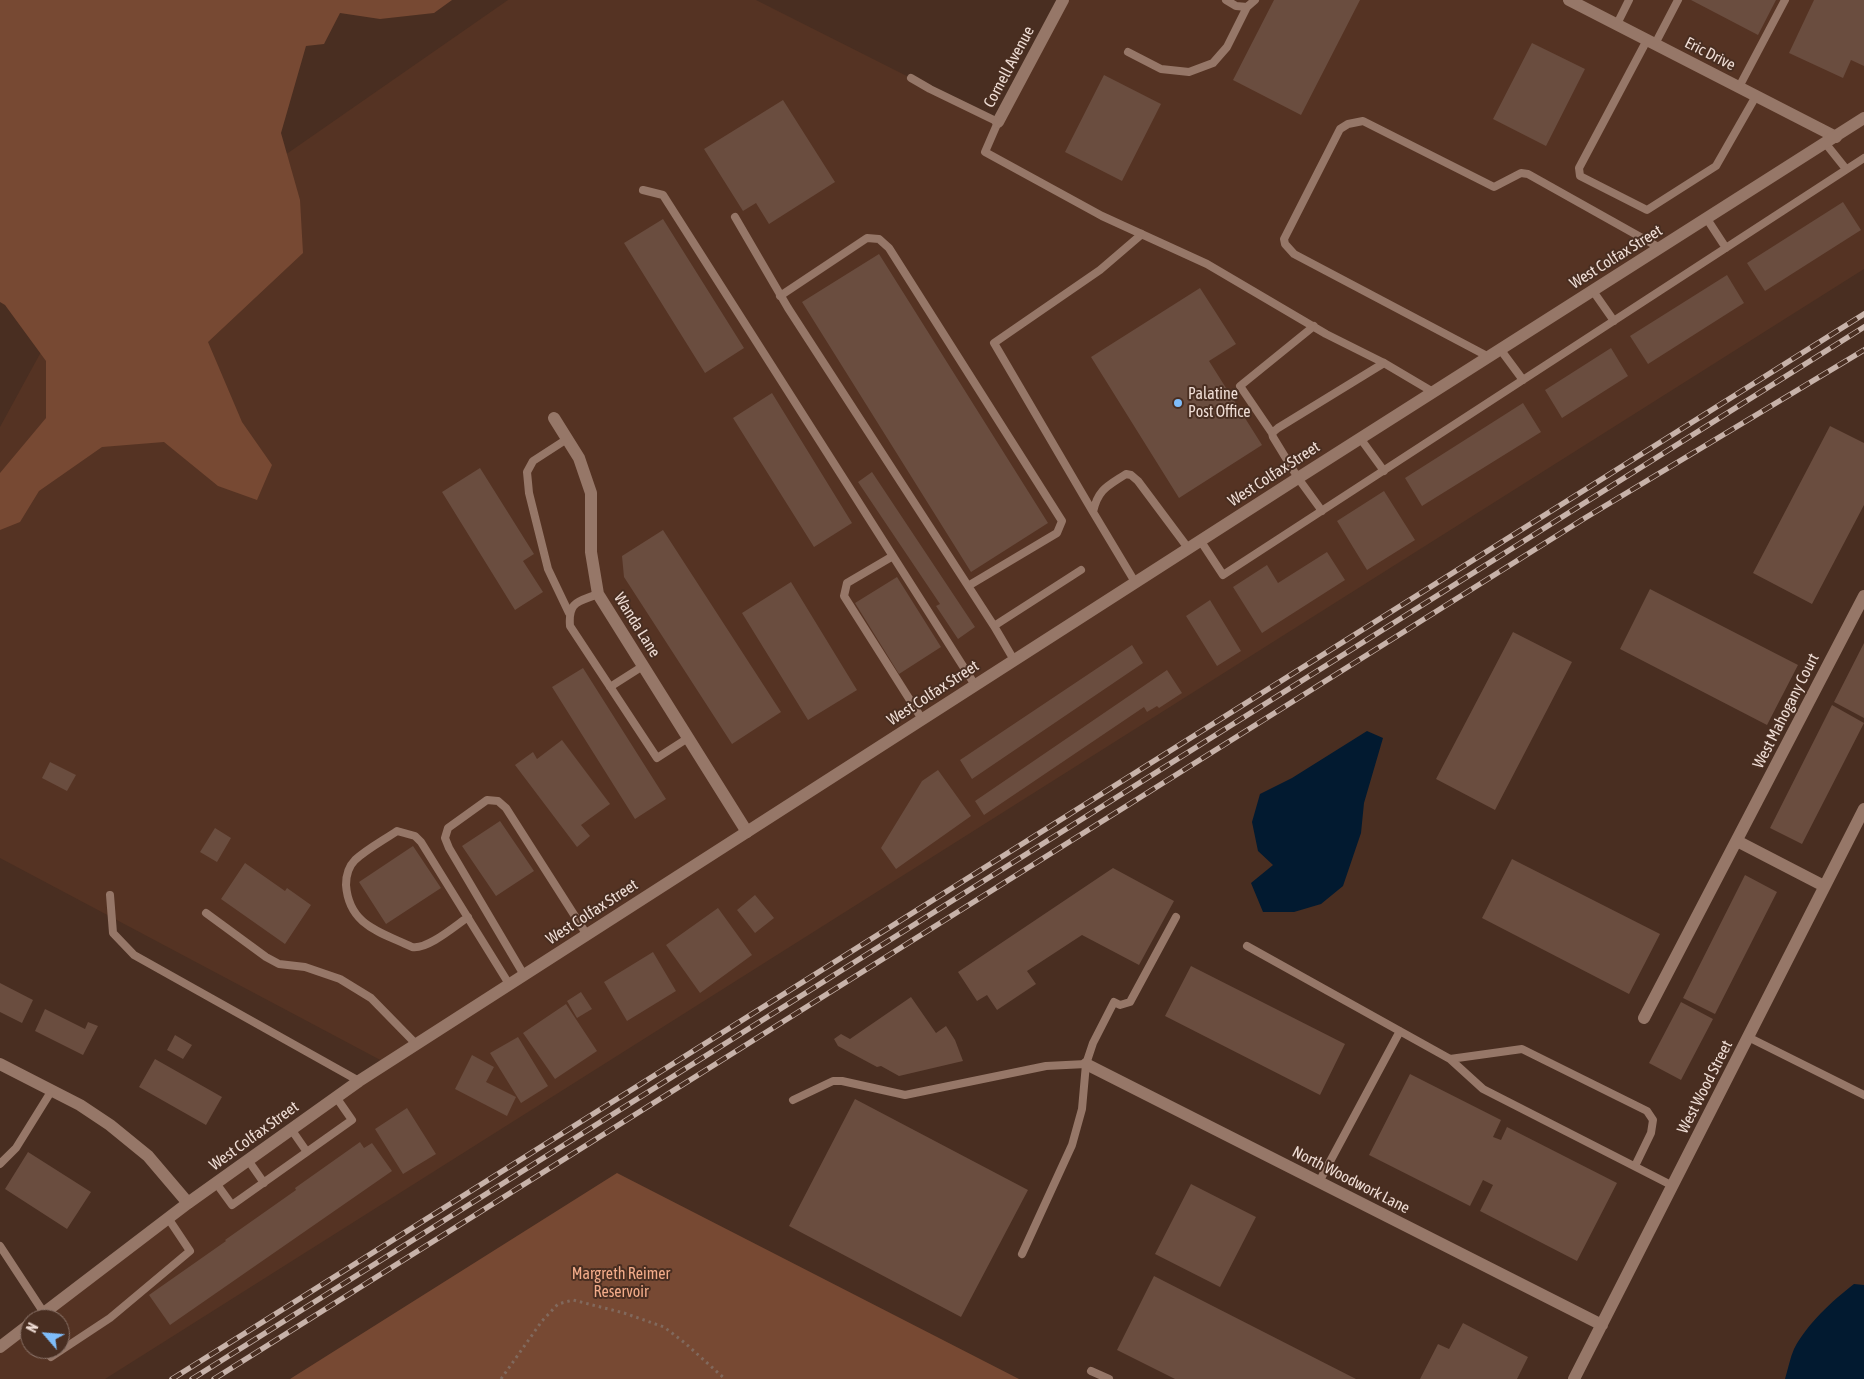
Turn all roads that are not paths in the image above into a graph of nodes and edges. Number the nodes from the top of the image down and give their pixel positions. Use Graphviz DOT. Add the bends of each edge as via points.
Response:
graph roads {
  1 [pos="1063,0"];
  2 [pos="1226,0"];
  3 [pos="1255,0"];
  4 [pos="1569,0"];
  5 [pos="1629,0"];
  6 [pos="1678,0"];
  7 [pos="1785,0"];
  8 [pos="1247,7"];
  9 [pos="1617,24"];
  10 [pos="1651,42"];
  11 [pos="1128,52"];
  12 [pos="911,78"];
  13 [pos="1739,87"];
  14 [pos="1756,96"];
  15 [pos="1864,118"];
  16 [pos="998,122"];
  17 [pos="1831,140"];
  18 [pos="1864,158"];
  19 [pos="1846,169"];
  20 [pos="643,190"];
  21 [pos="735,218"];
  22 [pos="1707,219"];
  23 [pos="1142,234"];
  24 [pos="1660,248"];
  25 [pos="1726,248"];
  26 [pos="1593,291"];
  27 [pos="780,296"];
  28 [pos="1614,321"];
  29 [pos="1314,326"];
  30 [pos="1500,349"];
  31 [pos="1489,357"];
  32 [pos="1384,363"];
  33 [pos="1523,380"];
  34 [pos="1433,392"];
  35 [pos="554,418"];
  36 [pos="1272,433"];
  37 [pos="1360,438"];
  38 [pos="567,439"];
  39 [pos="1384,471"];
  40 [pos="1298,478"];
  41 [pos="1322,511"];
  42 [pos="1093,512"];
  43 [pos="1200,540"];
  44 [pos="1188,548"];
  45 [pos="893,556"];
  46 [pos="1081,570"];
  47 [pos="1136,582"];
  48 [pos="968,586"];
  49 [pos="598,594"];
  50 [pos="1864,596"];
  51 [pos="569,613"];
  52 [pos="994,626"];
  53 [pos="1014,660"];
  54 [pos="643,666"];
  55 [pos="975,685"];
  56 [pos="610,686"];
  57 [pos="922,719"];
  58 [pos="688,738"];
  59 [pos="1864,809"];
  60 [pos="747,832"];
  61 [pos="1736,841"];
  62 [pos="1824,886"];
  63 [pos="110,894"];
  64 [pos="206,913"];
  65 [pos="468,917"];
  66 [pos="1176,917"];
  67 [pos="587,935"];
  68 [pos="1247,946"];
  69 [pos="524,975"];
  70 [pos="510,984"];
  71 [pos="1644,1018"];
  72 [pos="1400,1032"];
  73 [pos="1748,1037"];
  74 [pos="416,1044"];
  75 [pos="1450,1059"];
  76 [pos="0,1064"];
  77 [pos="1086,1064"];
  78 [pos="359,1081"];
  79 [pos="52,1090"];
  80 [pos="1864,1095"];
  81 [pos="336,1097"];
  82 [pos="793,1100"];
  83 [pos="291,1129"];
  84 [pos="307,1152"];
  85 [pos="248,1160"];
  86 [pos="0,1164"];
  87 [pos="1635,1166"];
  88 [pos="1319,1182"];
  89 [pos="216,1183"];
  90 [pos="264,1183"];
  91 [pos="1673,1186"];
  92 [pos="188,1203"];
  93 [pos="168,1218"];
  94 [pos="0,1246"];
  95 [pos="1022,1254"];
  96 [pos="27,1309"];
  97 [pos="51,1309"];
  98 [pos="1602,1325"];
  99 [pos="20,1332"];
  100 [pos="70,1344"];
  101 [pos="0,1347"];
  102 [pos="1091,1371"];
  103 [pos="1109,1379"];
  104 [pos="1574,1379"];
  1 -- 16 [label="street, Cornell Avenue"];
  2 -- 8 [label="lane" via="1236,6"];
  3 -- 8 [label="lane"];
  4 -- 9 [label="street, Eric Drive"];
  5 -- 9 [label="lane"];
  6 -- 10 [label="lane"];
  7 -- 13 [label="lane"];
  8 -- 11 [label="lane" via="1227,47 1213,63 1189,72 1161,69"];
  9 -- 10 [label="street, Eric Drive"];
  10 -- 13 [label="street, Eric Drive"];
  10 -- 14 [label="lane" via="1579,168 1580,176 1647,210 1716,166"];
  12 -- 16 [label="lane"];
  13 -- 14 [label="street, Eric Drive"];
  14 -- 17 [label="street, Eric Drive"];
  15 -- 17 [label="street, West Colfax Street"];
  16 -- 23 [label="lane" via="985,152 1102,216"];
  17 -- 19 [label="lane"];
  17 -- 22 [label="street, West Colfax Street"];
  18 -- 19 [label="lane"];
  19 -- 25 [label="lane"];
  20 -- 45 [label="lane" via="663,195"];
  21 -- 27 [label="lane"];
  22 -- 24 [label="street, West Colfax Street"];
  22 -- 25 [label="lane"];
  23 -- 29 [label="lane" via="1207,264"];
  23 -- 42 [label="lane" via="1100,270 994,343"];
  24 -- 26 [label="street, West Colfax Street"];
  24 -- 31 [label="lane" via="1528,174 1521,173 1494,187 1363,121 1348,124 1340,130 1318,171 1284,239 1285,244 1294,254"];
  25 -- 28 [label="lane"];
  26 -- 28 [label="lane"];
  26 -- 30 [label="street, West Colfax Street"];
  27 -- 48 [label="lane"];
  27 -- 48 [label="lane" via="867,238 879,239 889,248 1062,521 1057,533"];
  28 -- 33 [label="lane"];
  29 -- 32 [label="lane"];
  29 -- 36 [label="lane" via="1240,386"];
  30 -- 31 [label="street, West Colfax Street"];
  30 -- 33 [label="lane"];
  31 -- 34 [label="street, West Colfax Street"];
  32 -- 34 [label="lane"];
  32 -- 36 [label="lane"];
  33 -- 39 [label="lane"];
  34 -- 37 [label="street, West Colfax Street"];
  35 -- 38 [label="street, Wanda Lane"];
  36 -- 40 [label="lane"];
  37 -- 39 [label="lane"];
  37 -- 40 [label="street, West Colfax Street"];
  38 -- 49 [label="street, Wanda Lane" via="579,458 591,493 591,552"];
  38 -- 51 [label="lane" via="533,461 527,472 548,569"];
  39 -- 41 [label="lane"];
  40 -- 41 [label="lane"];
  40 -- 43 [label="street, West Colfax Street"];
  41 -- 43 [label="lane" via="1223,575"];
  42 -- 44 [label="lane" via="1096,498 1103,490 1126,474 1131,475"];
  42 -- 47 [label="lane"];
  43 -- 44 [label="street, West Colfax Street"];
  44 -- 47 [label="street, West Colfax Street"];
  45 -- 55 [label="lane"];
  45 -- 57 [label="lane" via="847,583 844,596"];
  46 -- 52 [label="lane"];
  47 -- 53 [label="street, West Colfax Street"];
  48 -- 52 [label="lane"];
  49 -- 51 [label="lane" via="574,604"];
  49 -- 54 [label="street, Wanda Lane"];
  50 -- 61 [label="street, West Mahogany Court"];
  51 -- 56 [label="lane" via="570,626"];
  52 -- 53 [label="lane"];
  53 -- 55 [label="street, West Colfax Street"];
  54 -- 56 [label="lane"];
  54 -- 58 [label="street, Wanda Lane"];
  55 -- 57 [label="street, West Colfax Street"];
  56 -- 58 [label="lane" via="657,758"];
  57 -- 60 [label="street, West Colfax Street"];
  58 -- 60 [label="street, Wanda Lane"];
  59 -- 62 [label="street, West Wood Street"];
  60 -- 67 [label="street, West Colfax Street"];
  61 -- 62 [label="street"];
  61 -- 71 [label="street, West Mahogany Court"];
  62 -- 73 [label="street, West Wood Street"];
  63 -- 78 [label="lane" via="113,933 134,955"];
  64 -- 74 [label="lane" via="279,964 305,967 340,979 371,998"];
  65 -- 65 [label="lane" via="415,836 397,831 355,860 347,875 353,909 361,921 371,929 412,947 427,944"];
  65 -- 70 [label="lane"];
  66 -- 77 [label="lane" via="1130,1002 1120,1005 1114,1002"];
  67 -- 69 [label="street, West Colfax Street"];
  67 -- 69 [label="lane" via="506,808 498,801 487,800 448,828 445,838"];
  68 -- 72 [label="lane"];
  69 -- 70 [label="street, West Colfax Street"];
  70 -- 74 [label="street, West Colfax Street"];
  72 -- 75 [label="lane"];
  72 -- 88 [label="lane"];
  73 -- 80 [label="lane"];
  73 -- 91 [label="street, West Wood Street"];
  74 -- 78 [label="street, West Colfax Street"];
  75 -- 87 [label="lane" via="1482,1089"];
  75 -- 87 [label="lane" via="1522,1049 1647,1111 1653,1120 1651,1133"];
  76 -- 79 [label="street"];
  77 -- 82 [label="lane" via="1046,1066 905,1095 833,1081"];
  77 -- 88 [label="street, North Woodwork Lane"];
  77 -- 95 [label="lane" via="1082,1109 1072,1145"];
  78 -- 81 [label="street, West Colfax Street"];
  79 -- 86 [label="lane" via="16,1148"];
  79 -- 92 [label="street" via="80,1105 148,1156"];
  81 -- 83 [label="street, West Colfax Street"];
  81 -- 84 [label="lane" via="352,1120"];
  83 -- 84 [label="lane"];
  83 -- 85 [label="street, West Colfax Street"];
  84 -- 90 [label="lane"];
  85 -- 89 [label="street, West Colfax Street"];
  85 -- 90 [label="lane"];
  87 -- 91 [label="lane"];
  88 -- 98 [label="street, North Woodwork Lane"];
  89 -- 90 [label="lane" via="232,1205"];
  89 -- 92 [label="street, West Colfax Street"];
  91 -- 98 [label="street, West Wood Street"];
  92 -- 93 [label="street, West Colfax Street"];
  93 -- 97 [label="street, West Colfax Street"];
  93 -- 100 [label="lane" via="190,1251 110,1318"];
  94 -- 96 [label="lane"];
  98 -- 104 [label="street, West Wood Street"];
  99 -- 101 [label="street, West Colfax Street"];
  102 -- 103 [label="lane"];
}
